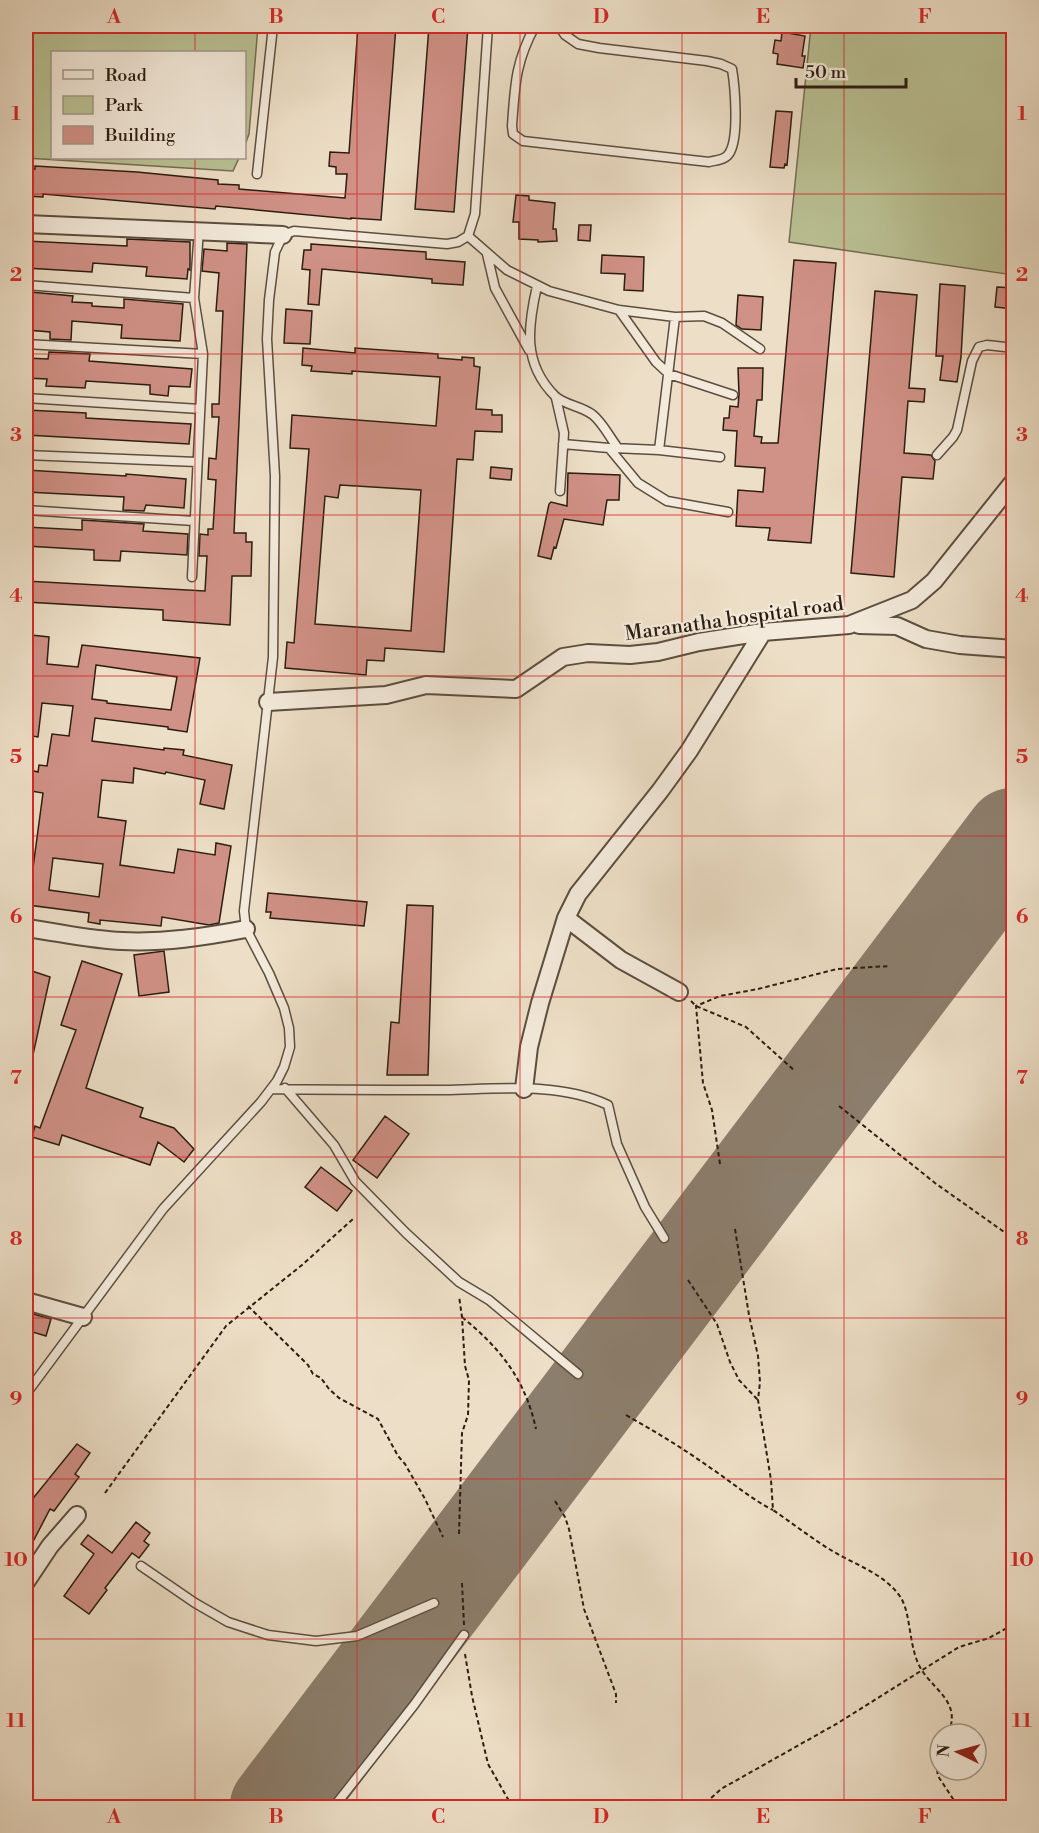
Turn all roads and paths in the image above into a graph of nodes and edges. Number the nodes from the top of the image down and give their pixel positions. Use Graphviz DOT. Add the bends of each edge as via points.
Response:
graph roads {
  1 [pos="273,26"];
  2 [pos="488,26"];
  3 [pos="536,26"];
  4 [pos="559,26"];
  5 [pos="257,174"];
  6 [pos="26,224"];
  7 [pos="199,231"];
  8 [pos="283,235"];
  9 [pos="468,236"];
  10 [pos="487,254"];
  11 [pos="26,285"];
  12 [pos="537,286"];
  13 [pos="194,298"];
  14 [pos="619,310"];
  15 [pos="675,317"];
  16 [pos="26,344"];
  17 [pos="1014,348"];
  18 [pos="760,349"];
  19 [pos="203,354"];
  20 [pos="532,356"];
  21 [pos="669,374"];
  22 [pos="733,395"];
  23 [pos="26,398"];
  24 [pos="556,398"];
  25 [pos="200,408"];
  26 [pos="563,444"];
  27 [pos="614,448"];
  28 [pos="659,450"];
  29 [pos="26,455"];
  30 [pos="937,455"];
  31 [pos="720,457"];
  32 [pos="197,462"];
  33 [pos="1014,481"];
  34 [pos="560,491"];
  35 [pos="26,510"];
  36 [pos="728,512"];
  37 [pos="194,521"];
  38 [pos="192,577"];
  39 [pos="849,625"];
  40 [pos="763,632"];
  41 [pos="1014,649"];
  42 [pos="268,702"];
  43 [pos="566,918"];
  44 [pos="26,928"];
  45 [pos="246,929"];
  46 [pos="890,966"];
  47 [pos="679,992"];
  48 [pos="696,1006"];
  49 [pos="795,1071"];
  50 [pos="277,1081"];
  51 [pos="271,1089"];
  52 [pos="286,1089"];
  53 [pos="524,1089"];
  54 [pos="839,1106"];
  55 [pos="720,1164"];
  56 [pos="352,1219"];
  57 [pos="735,1229"];
  58 [pos="664,1238"];
  59 [pos="1014,1239"];
  60 [pos="688,1280"];
  61 [pos="459,1282"];
  62 [pos="26,1301"];
  63 [pos="248,1306"];
  64 [pos="83,1317"];
  65 [pos="462,1317"];
  66 [pos="578,1374"];
  67 [pos="26,1394"];
  68 [pos="758,1400"];
  69 [pos="626,1415"];
  70 [pos="536,1430"];
  71 [pos="105,1493"];
  72 [pos="555,1501"];
  73 [pos="773,1510"];
  74 [pos="77,1515"];
  75 [pos="459,1534"];
  76 [pos="443,1537"];
  77 [pos="141,1566"];
  78 [pos="26,1582"];
  79 [pos="462,1583"];
  80 [pos="434,1603"];
  81 [pos="1014,1624"];
  82 [pos="464,1635"];
  83 [pos="921,1670"];
  84 [pos="616,1703"];
  85 [pos="951,1722"];
  86 [pos="942,1782"];
  87 [pos="333,1808"];
  88 [pos="513,1808"];
  89 [pos="700,1808"];
  90 [pos="959,1808"];
  1 -- 5 [label="lane"];
  2 -- 9 [label="lane" via="476,214"];
  3 -- 4 [label="lane" via="516,74 512,126 518,139 709,162 725,158 731,150 735,129 732,69 707,61 578,44"];
  6 -- 7 [label="street"];
  7 -- 8 [label="street"];
  7 -- 13 [label="lane"];
  8 -- 9 [label="lane" via="309,231 447,244"];
  8 -- 42 [label="lane" via="275,252 267,339 275,538 273,657"];
  9 -- 10 [label="lane"];
  10 -- 12 [label="lane"];
  10 -- 20 [label="lane" via="495,288"];
  11 -- 13 [label="lane"];
  12 -- 14 [label="lane"];
  12 -- 20 [label="lane" via="529,323"];
  13 -- 19 [label="lane"];
  14 -- 15 [label="lane"];
  14 -- 21 [label="lane" via="656,363"];
  15 -- 18 [label="lane" via="704,316 722,323"];
  15 -- 21 [label="lane"];
  16 -- 19 [label="lane"];
  17 -- 30 [label="lane" via="979,347 972,361 957,430"];
  19 -- 25 [label="lane"];
  20 -- 24 [label="lane"];
  21 -- 22 [label="lane"];
  21 -- 28 [label="lane"];
  23 -- 25 [label="lane"];
  24 -- 26 [label="lane"];
  24 -- 27 [label="lane" via="593,415"];
  25 -- 32 [label="lane"];
  26 -- 27 [label="lane"];
  26 -- 34 [label="lane"];
  27 -- 28 [label="lane"];
  27 -- 36 [label="lane" via="638,483 668,501"];
  28 -- 31 [label="lane"];
  29 -- 32 [label="lane"];
  32 -- 37 [label="lane"];
  33 -- 39 [label="street, Maranatha hospital road" via="934,581 912,600"];
  35 -- 37 [label="lane"];
  37 -- 38 [label="lane"];
  39 -- 40 [label="street, Maranatha hospital road"];
  39 -- 41 [label="street" via="897,626 926,639"];
  40 -- 42 [label="street, Maranatha hospital road" via="658,652 563,657 516,689 426,685 386,695"];
  40 -- 43 [label="street" via="688,751 578,894"];
  42 -- 45 [label="lane" via="244,911"];
  43 -- 47 [label="street" via="621,960"];
  43 -- 53 [label="street" via="529,1047"];
  44 -- 45 [label="street" via="157,942"];
  45 -- 50 [label="lane" via="269,973 289,1028 290,1047"];
  46 -- 48 [label="path" via="837,969 720,996"];
  47 -- 48 [label="path"];
  48 -- 49 [label="path" via="746,1027"];
  48 -- 55 [label="path" via="703,1083"];
  50 -- 51 [label="lane"];
  50 -- 52 [label="lane"];
  51 -- 52 [label="lane"];
  51 -- 64 [label="lane" via="164,1209"];
  52 -- 53 [label="lane"];
  52 -- 61 [label="lane" via="334,1145 355,1181"];
  53 -- 58 [label="lane" via="566,1093 608,1105 617,1144 645,1208"];
  54 -- 59 [label="path" via="935,1183"];
  56 -- 63 [label="path" via="302,1265"];
  57 -- 68 [label="path" via="758,1356"];
  60 -- 68 [label="path" via="717,1324 739,1380"];
  61 -- 65 [label="path"];
  61 -- 66 [label="lane" via="489,1300"];
  62 -- 64 [label="street"];
  63 -- 71 [label="path" via="226,1326"];
  63 -- 76 [label="path" via="334,1394 378,1419"];
  64 -- 67 [label="lane"];
  65 -- 70 [label="path" via="490,1339 504,1357 525,1391"];
  65 -- 75 [label="path" via="469,1389 468,1415 462,1433"];
  68 -- 73 [label="path"];
  69 -- 73 [label="path" via="680,1446 754,1501"];
  72 -- 84 [label="path" via="569,1529 584,1609"];
  73 -- 83 [label="path" via="829,1549 887,1582 902,1600"];
  74 -- 78 [label="street"];
  77 -- 80 [label="lane" via="228,1622 268,1635 316,1641 357,1636"];
  79 -- 82 [label="path"];
  81 -- 83 [label="path" via="989,1638 959,1647"];
  82 -- 87 [label="lane"];
  82 -- 88 [label="path" via="465,1661 488,1764"];
  83 -- 85 [label="path" via="948,1701"];
  83 -- 89 [label="path" via="838,1723 721,1789"];
  86 -- 90 [label="path"];
}
